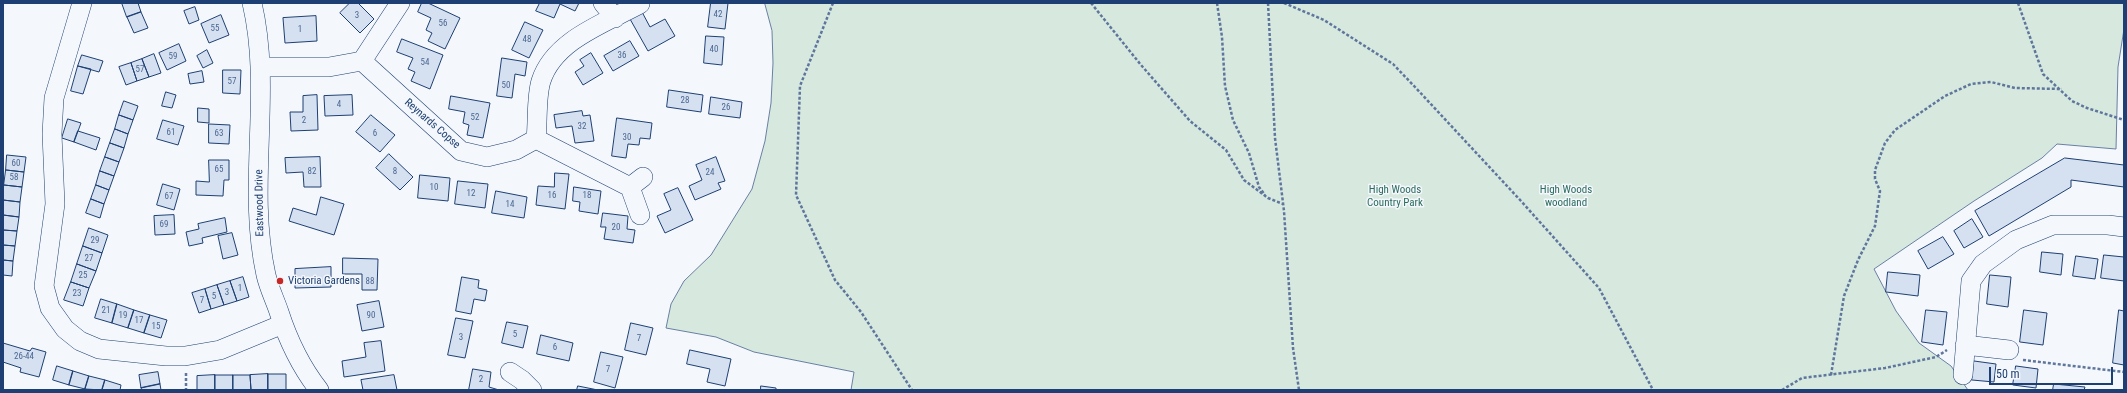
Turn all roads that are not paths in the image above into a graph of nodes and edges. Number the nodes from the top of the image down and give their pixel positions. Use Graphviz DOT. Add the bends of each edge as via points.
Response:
graph roads {
  1 [pos="82,3"];
  2 [pos="252,3"];
  3 [pos="400,3"];
  4 [pos="603,3"];
  5 [pos="640,4"];
  6 [pos="615,18"];
  7 [pos="362,61"];
  8 [pos="262,67"];
  9 [pos="536,139"];
  10 [pos="640,215"];
  11 [pos="2124,227"];
  12 [pos="283,324"];
  13 [pos="1965,345"];
  14 [pos="2009,350"];
  15 [pos="510,372"];
  16 [pos="1963,375"];
  17 [pos="320,390"];
  18 [pos="532,390"];
  1 -- 12 [label="street" via="54,98 54,204 44,286 50,308 65,329 80,341 99,349 166,356 185,356 220,350"];
  2 -- 8 [label="street, Eastwood Drive" via="259,32"];
  3 -- 7 [label="street"];
  4 -- 6 [label="street"];
  5 -- 6 [label="street"];
  6 -- 9 [label="street" via="575,39 549,63 541,82"];
  7 -- 8 [label="street" via="329,68"];
  7 -- 9 [label="street, Reynards Copse" via="461,150 487,157 516,150"];
  8 -- 12 [label="street, Eastwood Drive" via="258,203 266,276"];
  9 -- 10 [label="street" via="636,182"];
  11 -- 13 [label="street" via="2053,225 2016,240 1983,264 1971,281"];
  12 -- 17 [label="street, Eastwood Drive" via="301,362"];
  13 -- 14 [label="street"];
  13 -- 16 [label="street"];
  15 -- 18 [label="street"];
}
